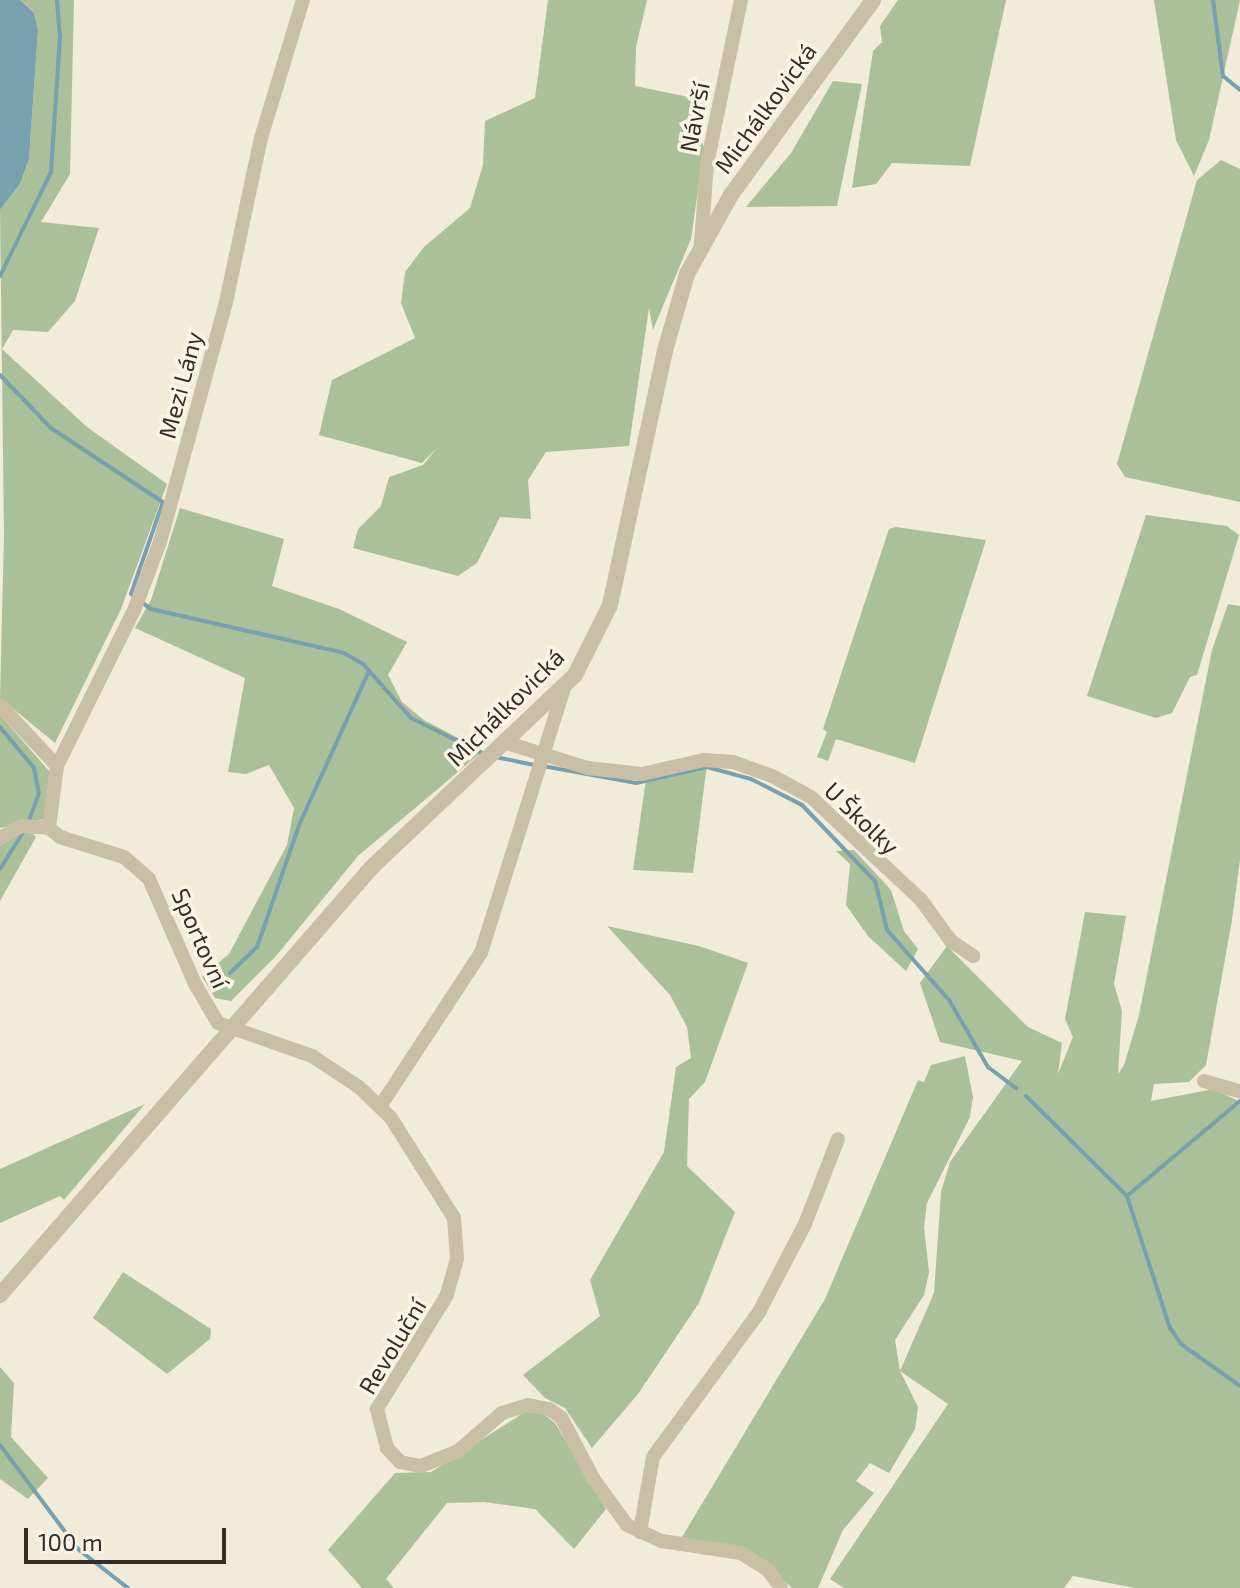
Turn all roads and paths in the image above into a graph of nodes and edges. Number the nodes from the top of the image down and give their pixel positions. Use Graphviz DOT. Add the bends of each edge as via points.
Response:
graph roads {
  1 [pos="303,0"];
  2 [pos="741,0"];
  3 [pos="873,0"];
  4 [pos="701,243"];
  5 [pos="564,688"];
  6 [pos="0,705"];
  7 [pos="507,743"];
  8 [pos="546,757"];
  9 [pos="57,766"];
  10 [pos="44,829"];
  11 [pos="0,838"];
  12 [pos="973,956"];
  13 [pos="228,1030"];
  14 [pos="1204,1081"];
  15 [pos="1240,1091"];
  16 [pos="381,1105"];
  17 [pos="838,1139"];
  18 [pos="0,1295"];
  19 [pos="640,1532"];
  20 [pos="781,1588"];
  1 -- 9 [label="street, Mezi Lány" via="276,83 226,302 160,542 135,608"];
  2 -- 4 [label="street, Návrší" via="707,164"];
  3 -- 4 [label="street, Michálkovická"];
  4 -- 5 [label="street, Michálkovická" via="676,306 610,605 595,642"];
  5 -- 7 [label="street, Michálkovická"];
  5 -- 8 [label="street"];
  6 -- 9 [label="street"];
  7 -- 8 [label="street, U Školky"];
  7 -- 13 [label="street, Michálkovická" via="372,867"];
  8 -- 12 [label="street, U Školky" via="642,774 718,761 772,776 811,797 921,900 951,941"];
  8 -- 16 [label="street" via="481,953"];
  9 -- 10 [label="street"];
  10 -- 11 [label="street, Sportovní" via="22,826"];
  10 -- 13 [label="street, Sportovní" via="124,857 149,879 195,984"];
  13 -- 16 [label="street, Revoluční" via="312,1056"];
  13 -- 18 [label="street, Michálkovická"];
  14 -- 15 [label="street"];
  16 -- 19 [label="street, Revoluční" via="428,1169 454,1218 457,1259 429,1330 377,1409 387,1448 400,1462 421,1466 458,1451 502,1413 528,1405 549,1409 561,1417 615,1512"];
  17 -- 19 [label="street" via="805,1224 759,1312 653,1457"];
  19 -- 20 [label="street, Revoluční" via="662,1541 741,1553 768,1570"];
}
